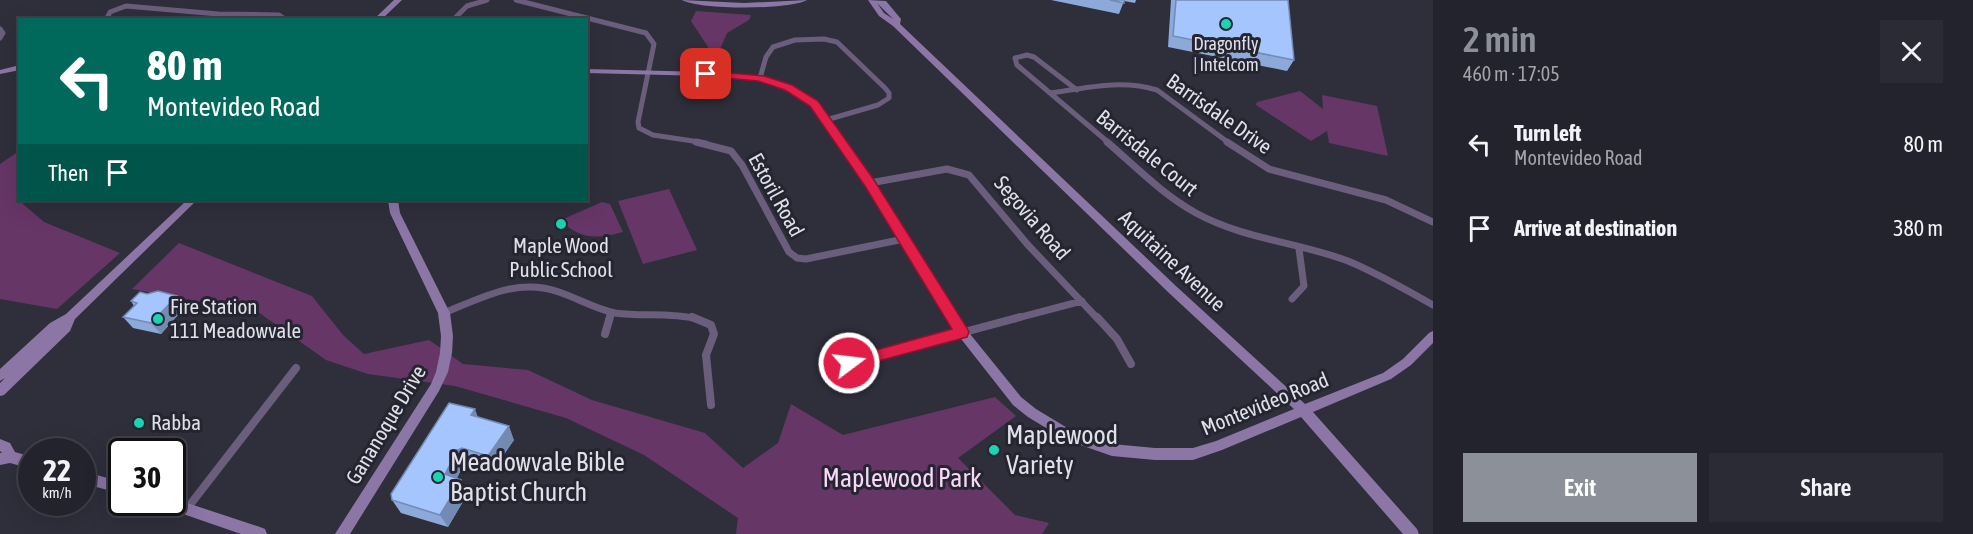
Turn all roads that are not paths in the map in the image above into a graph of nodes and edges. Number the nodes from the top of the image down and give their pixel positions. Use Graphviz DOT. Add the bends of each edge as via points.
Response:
graph roads {
  1 [pos="398,0"];
  2 [pos="487,0"];
  3 [pos="516,0"];
  4 [pos="686,0"];
  5 [pos="803,0"];
  6 [pos="872,0"];
  7 [pos="877,0"];
  8 [pos="107,18"];
  9 [pos="283,18"];
  10 [pos="378,18"];
  11 [pos="455,18"];
  12 [pos="587,18"];
  13 [pos="588,18"];
  14 [pos="896,24"];
  15 [pos="0,29"];
  16 [pos="0,38"];
  17 [pos="18,68"];
  18 [pos="588,71"];
  19 [pos="0,72"];
  20 [pos="648,72"];
  21 [pos="760,78"];
  22 [pos="1077,90"];
  23 [pos="1050,93"];
  24 [pos="826,120"];
  25 [pos="870,183"];
  26 [pos="191,201"];
  27 [pos="393,201"];
  28 [pos="1433,222"];
  29 [pos="904,239"];
  30 [pos="1299,249"];
  31 [pos="1292,299"];
  32 [pos="1082,302"];
  33 [pos="1433,305"];
  34 [pos="611,312"];
  35 [pos="444,313"];
  36 [pos="70,317"];
  37 [pos="962,332"];
  38 [pos="605,334"];
  39 [pos="1433,336"];
  40 [pos="849,363"];
  41 [pos="1131,364"];
  42 [pos="296,368"];
  43 [pos="0,376"];
  44 [pos="0,391"];
  45 [pos="711,405"];
  46 [pos="1302,409"];
  47 [pos="0,445"];
  48 [pos="5,458"];
  49 [pos="186,510"];
  50 [pos="260,534"];
  51 [pos="342,534"];
  52 [pos="1412,534"];
  1 -- 10 [label="street"];
  2 -- 11 [label="street" via="467,6"];
  3 -- 12 [label="street, Estoril Road"];
  4 -- 5 [label="street" via="726,7"];
  6 -- 14 [label="street, Aquitaine Avenue"];
  7 -- 14 [label="street, Aquitaine Avenue" via="897,19"];
  8 -- 9 [label="street" via="110,12 126,6"];
  13 -- 20 [label="street, Estoril Road" via="646,33 654,44"];
  14 -- 46 [label="street, Aquitaine Avenue"];
  15 -- 16 [label="street"];
  17 -- 19 [label="street"];
  18 -- 20 [label="street, Montevideo Road"];
  20 -- 21 [label="street, Montevideo Road"];
  20 -- 29 [label="street, Estoril Road" via="639,128 652,135 731,151 789,252 797,258"];
  21 -- 24 [label="street, Montevideo Road" via="807,98"];
  21 -- 24 [label="street" via="772,47 820,38 837,42 885,88 889,99"];
  22 -- 23 [label="street, Barrisdale Drive"];
  22 -- 23 [label="street, Barrisdale Court" via="1034,57 1015,58 1017,65"];
  22 -- 28 [label="street, Barrisdale Drive" via="1148,86 1269,169 1386,200"];
  23 -- 30 [label="street, Barrisdale Court" via="1168,194 1196,213 1229,228"];
  24 -- 25 [label="street, Montevideo Road"];
  25 -- 29 [label="street, Montevideo Road"];
  25 -- 32 [label="street, Segovia Road" via="947,169 969,175"];
  26 -- 36 [label="street"];
  27 -- 35 [label="street, Gananoque Drive" via="395,213"];
  29 -- 37 [label="street, Montevideo Road"];
  30 -- 31 [label="street" via="1304,286"];
  30 -- 33 [label="street" via="1367,269"];
  32 -- 37 [label="street"];
  32 -- 41 [label="street, Segovia Road" via="1117,339"];
  34 -- 35 [label="street" via="550,288 527,286 498,291"];
  34 -- 38 [label="street"];
  34 -- 45 [label="street" via="698,318 711,325 714,334 706,356"];
  35 -- 51 [label="street, Gananoque Drive" via="447,336 442,372"];
  36 -- 43 [label="street" via="54,326"];
  36 -- 44 [label="street" via="66,327"];
  37 -- 40 [label="street"];
  37 -- 46 [label="street, Montevideo Road" via="1004,387 1032,413 1070,436 1112,450 1193,454"];
  39 -- 46 [label="street, Montevideo Road" via="1387,376"];
  42 -- 49 [label="street"];
  46 -- 52 [label="street, Aquitaine Avenue"];
  47 -- 48 [label="street" via="6,447"];
  49 -- 50 [label="street"];
}
